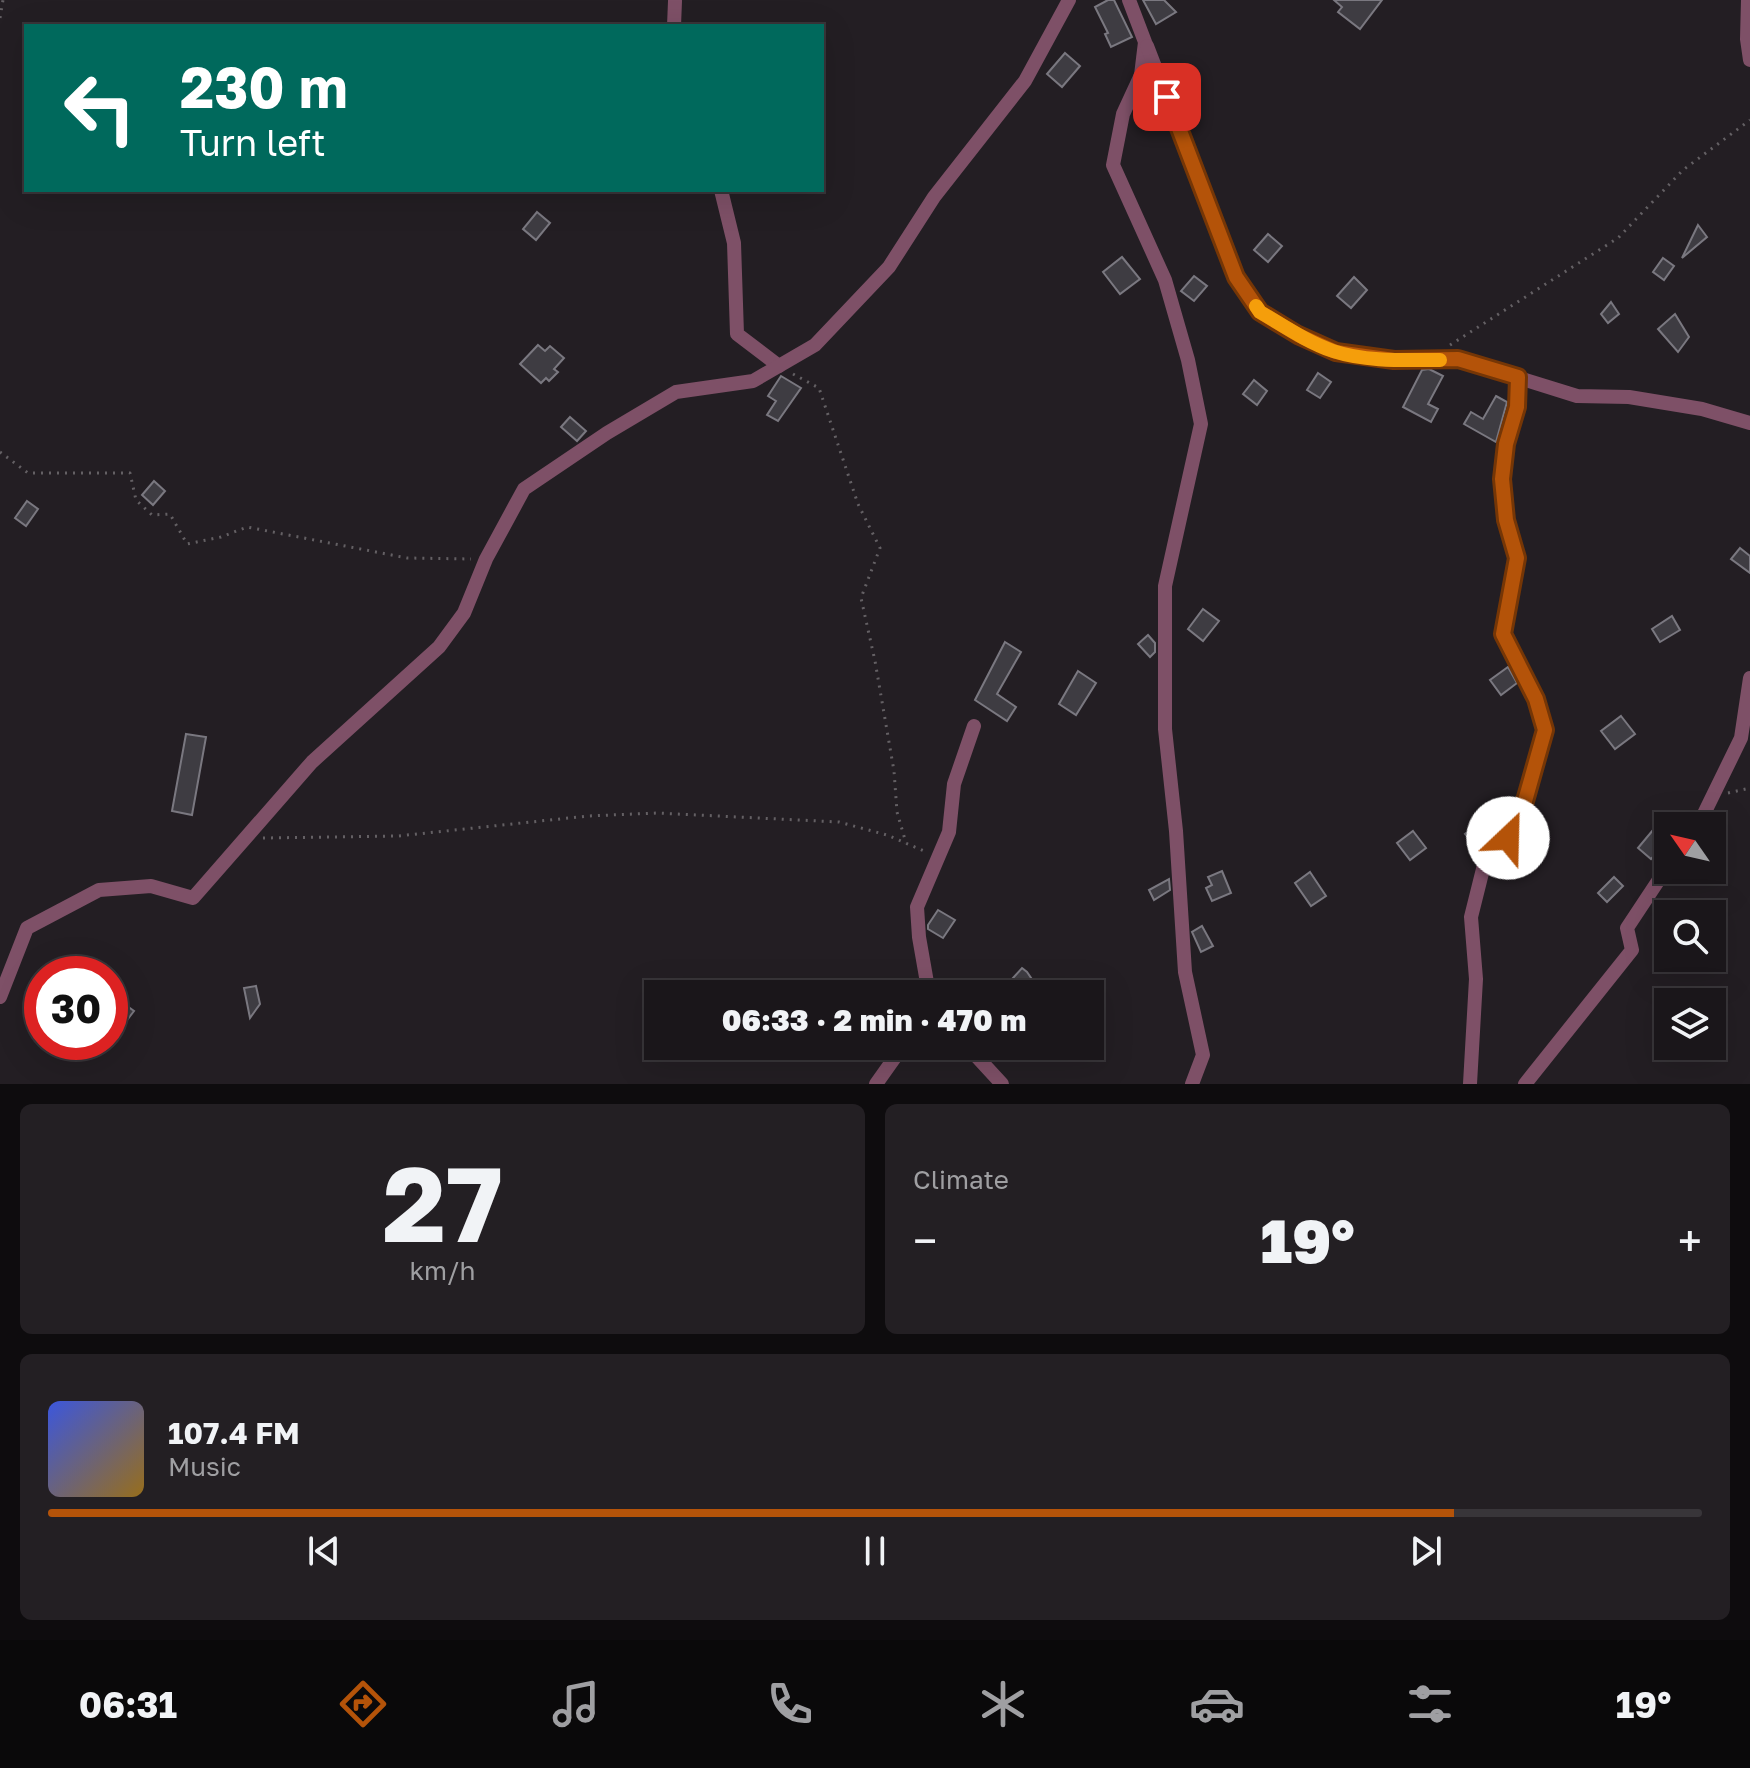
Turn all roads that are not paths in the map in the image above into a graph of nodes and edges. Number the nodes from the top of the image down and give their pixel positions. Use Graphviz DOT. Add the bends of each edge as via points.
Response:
graph roads {
  1 [pos="1069,0"];
  2 [pos="1129,0"];
  3 [pos="1748,0"];
  4 [pos="675,1"];
  5 [pos="674,24"];
  6 [pos="1145,42"];
  7 [pos="1750,60"];
  8 [pos="721,192"];
  9 [pos="779,366"];
  10 [pos="1518,377"];
  11 [pos="1750,423"];
  12 [pos="1750,678"];
  13 [pos="974,726"];
  14 [pos="1705,812"];
  15 [pos="1656,884"];
  16 [pos="927,980"];
  17 [pos="0,997"];
  18 [pos="893,1060"];
  19 [pos="980,1060"];
  20 [pos="876,1084"];
  21 [pos="1002,1084"];
  22 [pos="1192,1084"];
  23 [pos="1470,1084"];
  24 [pos="1525,1084"];
  1 -- 9 [label="street" via="1025,81 934,197 889,267 815,345"];
  2 -- 6 [label="street"];
  3 -- 7 [label="street"];
  4 -- 5 [label="street"];
  6 -- 10 [label="street" via="1236,277 1260,312 1336,352 1394,360 1458,359"];
  6 -- 22 [label="street" via="1141,75 1123,114 1113,165 1165,280 1201,424 1165,586 1165,729 1185,972 1203,1055"];
  8 -- 9 [label="street" via="734,243 737,334"];
  9 -- 17 [label="street" via="753,381 676,392 524,489 464,613 439,647 312,762 193,898 151,886 99,890 27,928"];
  10 -- 11 [label="street" via="1577,396 1643,399"];
  10 -- 23 [label="street" via="1502,479 1517,558 1503,634 1536,699 1545,730 1525,801 1508,838 1484,865 1471,917 1476,979"];
  12 -- 14 [label="street" via="1741,738"];
  13 -- 16 [label="street" via="954,784 949,832 917,907"];
  15 -- 24 [label="street" via="1627,928 1632,950"];
  18 -- 20 [label="street"];
  19 -- 21 [label="street"];
}
